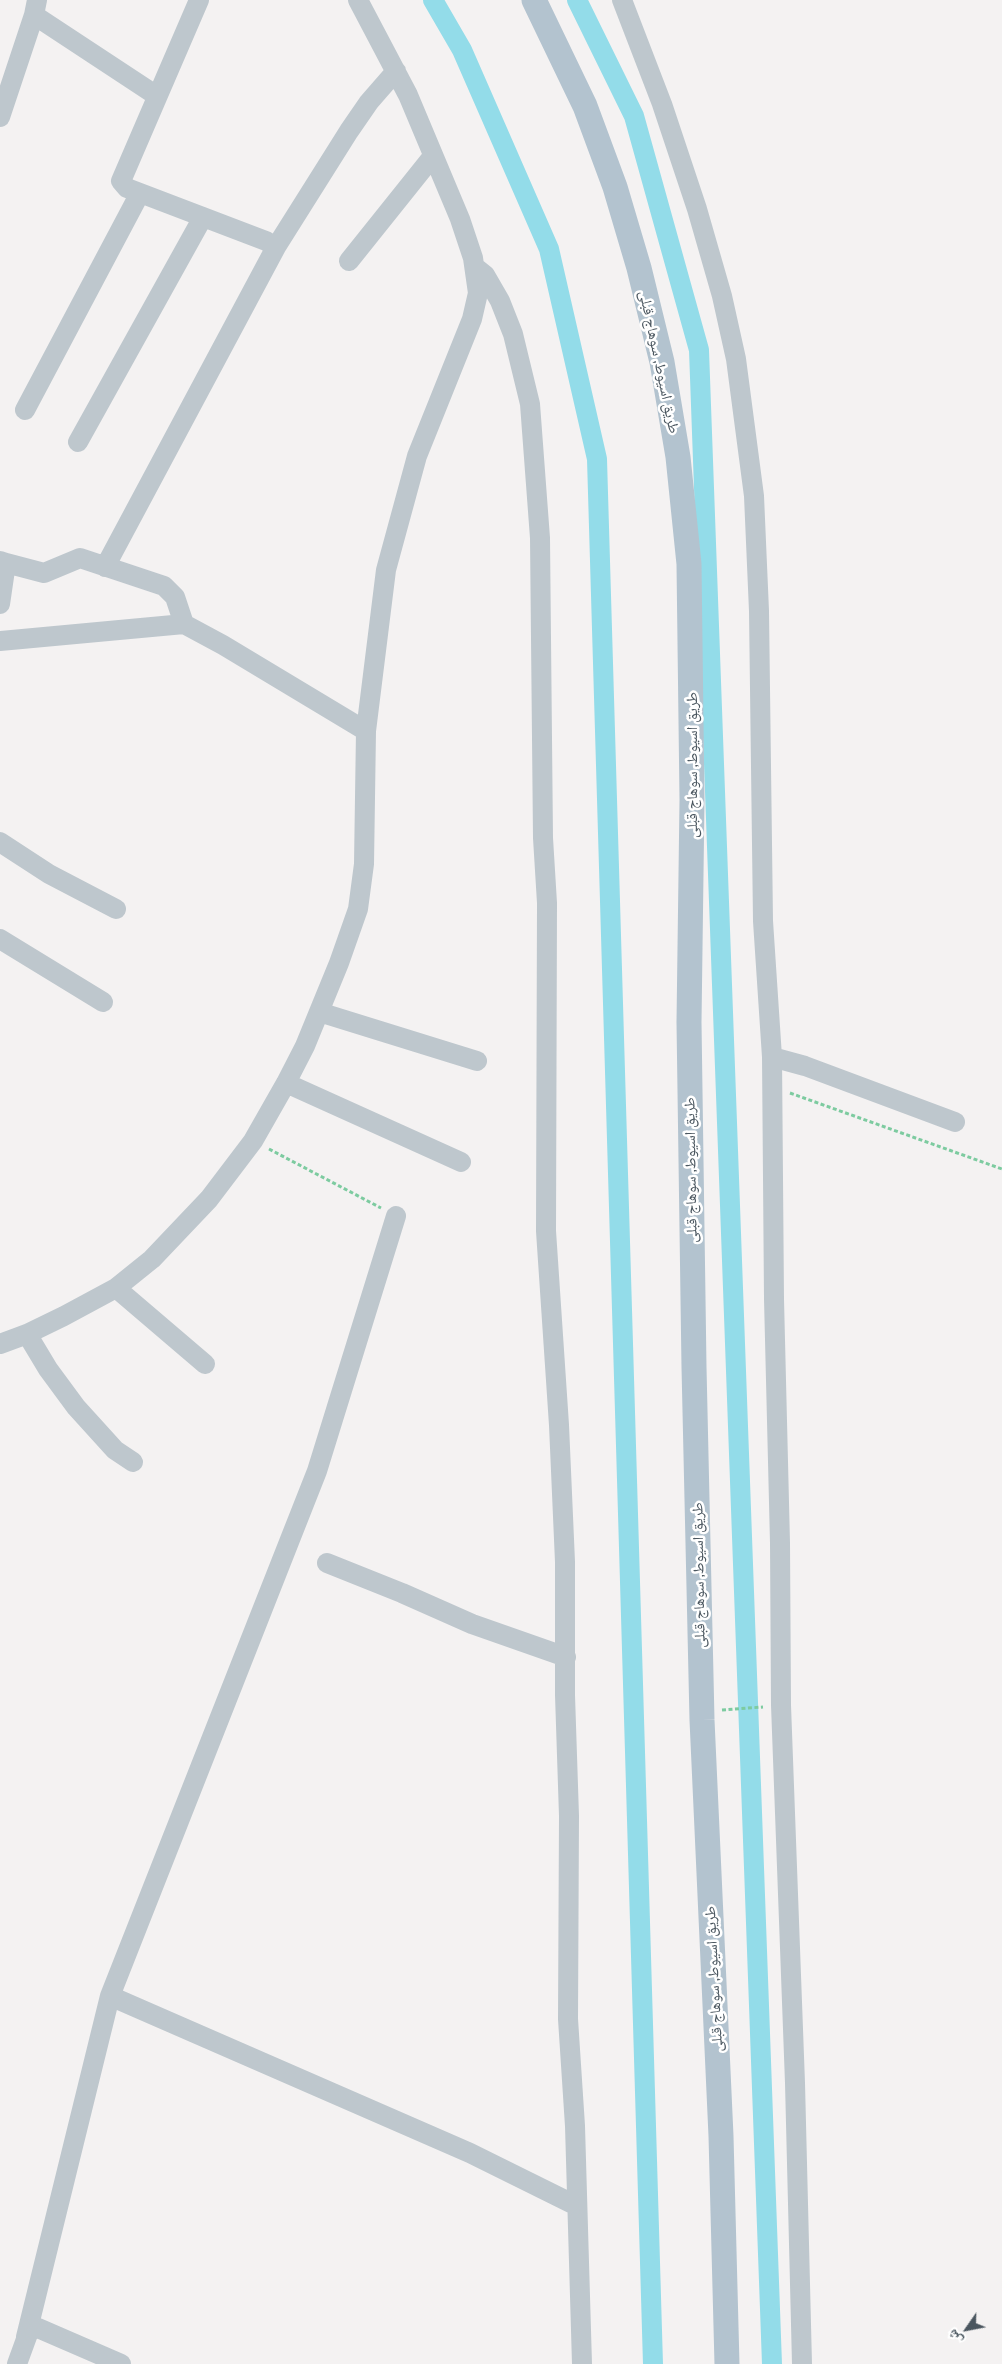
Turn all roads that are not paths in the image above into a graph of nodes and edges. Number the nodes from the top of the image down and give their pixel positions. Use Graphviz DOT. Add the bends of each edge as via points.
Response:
graph roads {
  1 [pos="199,0"];
  2 [pos="358,0"];
  3 [pos="534,0"];
  4 [pos="622,0"];
  5 [pos="35,8"];
  6 [pos="396,71"];
  7 [pos="157,96"];
  8 [pos="0,117"];
  9 [pos="433,156"];
  10 [pos="140,193"];
  11 [pos="203,217"];
  12 [pos="276,247"];
  13 [pos="349,262"];
  14 [pos="476,267"];
  15 [pos="25,410"];
  16 [pos="78,442"];
  17 [pos="3,562"];
  18 [pos="105,566"];
  19 [pos="0,604"];
  20 [pos="184,624"];
  21 [pos="0,641"];
  22 [pos="366,731"];
  23 [pos="0,842"];
  24 [pos="116,909"];
  25 [pos="0,939"];
  26 [pos="103,1002"];
  27 [pos="319,1012"];
  28 [pos="772,1057"];
  29 [pos="477,1061"];
  30 [pos="286,1083"];
  31 [pos="955,1122"];
  32 [pos="461,1162"];
  33 [pos="396,1216"];
  34 [pos="116,1288"];
  35 [pos="27,1334"];
  36 [pos="0,1344"];
  37 [pos="205,1364"];
  38 [pos="133,1462"];
  39 [pos="327,1563"];
  40 [pos="566,1657"];
  41 [pos="110,1996"];
  42 [pos="577,2206"];
  43 [pos="26,2337"];
  44 [pos="16,2364"];
  45 [pos="121,2364"];
  46 [pos="582,2364"];
  47 [pos="727,2364"];
  48 [pos="802,2364"];
  1 -- 7 [label="street"];
  2 -- 6 [label="street"];
  3 -- 47 [label="main road, طريق اسيوط, سوهاج قبلى" via="585,106 615,186 639,268 662,362 676,447 689,564 692,800 688,1022 694,1367 702,1720 721,2136"];
  4 -- 28 [label="street" via="677,148 722,296 747,430 754,496 759,611 763,921"];
  5 -- 7 [label="street"];
  5 -- 8 [label="street"];
  6 -- 9 [label="street"];
  6 -- 12 [label="street" via="349,131"];
  7 -- 10 [label="street" via="121,181 127,188"];
  9 -- 13 [label="street"];
  9 -- 14 [label="street"];
  10 -- 11 [label="street"];
  10 -- 15 [label="street"];
  11 -- 12 [label="street" via="266,240"];
  11 -- 16 [label="street"];
  12 -- 18 [label="street"];
  14 -- 22 [label="street" via="476,307 417,456 394,536 386,570"];
  14 -- 40 [label="street" via="485,275 500,300 513,334 530,404 540,538 543,838 547,903 546,1231 563,1498"];
  17 -- 18 [label="street" via="44,573 80,558"];
  17 -- 19 [label="street"];
  18 -- 20 [label="street" via="164,586 175,596"];
  20 -- 21 [label="street"];
  20 -- 22 [label="street"];
  22 -- 27 [label="street" via="364,864 358,909"];
  23 -- 24 [label="street" via="49,874"];
  25 -- 26 [label="street"];
  27 -- 29 [label="street"];
  27 -- 30 [label="street"];
  28 -- 31 [label="street" via="805,1066"];
  28 -- 48 [label="street" via="781,1705"];
  30 -- 32 [label="street"];
  30 -- 34 [label="street" via="253,1141 208,1199 152,1259"];
  33 -- 41 [label="street" via="317,1471"];
  34 -- 35 [label="street"];
  34 -- 37 [label="street"];
  35 -- 36 [label="street"];
  35 -- 38 [label="street" via="72,1402 116,1450"];
  39 -- 40 [label="street" via="472,1624"];
  40 -- 42 [label="street" via="570,1816 568,2019"];
  41 -- 42 [label="street" via="462,2150"];
  41 -- 43 [label="street"];
  42 -- 46 [label="street"];
  43 -- 44 [label="street"];
  43 -- 45 [label="street" via="29,2331 38,2328"];
}
